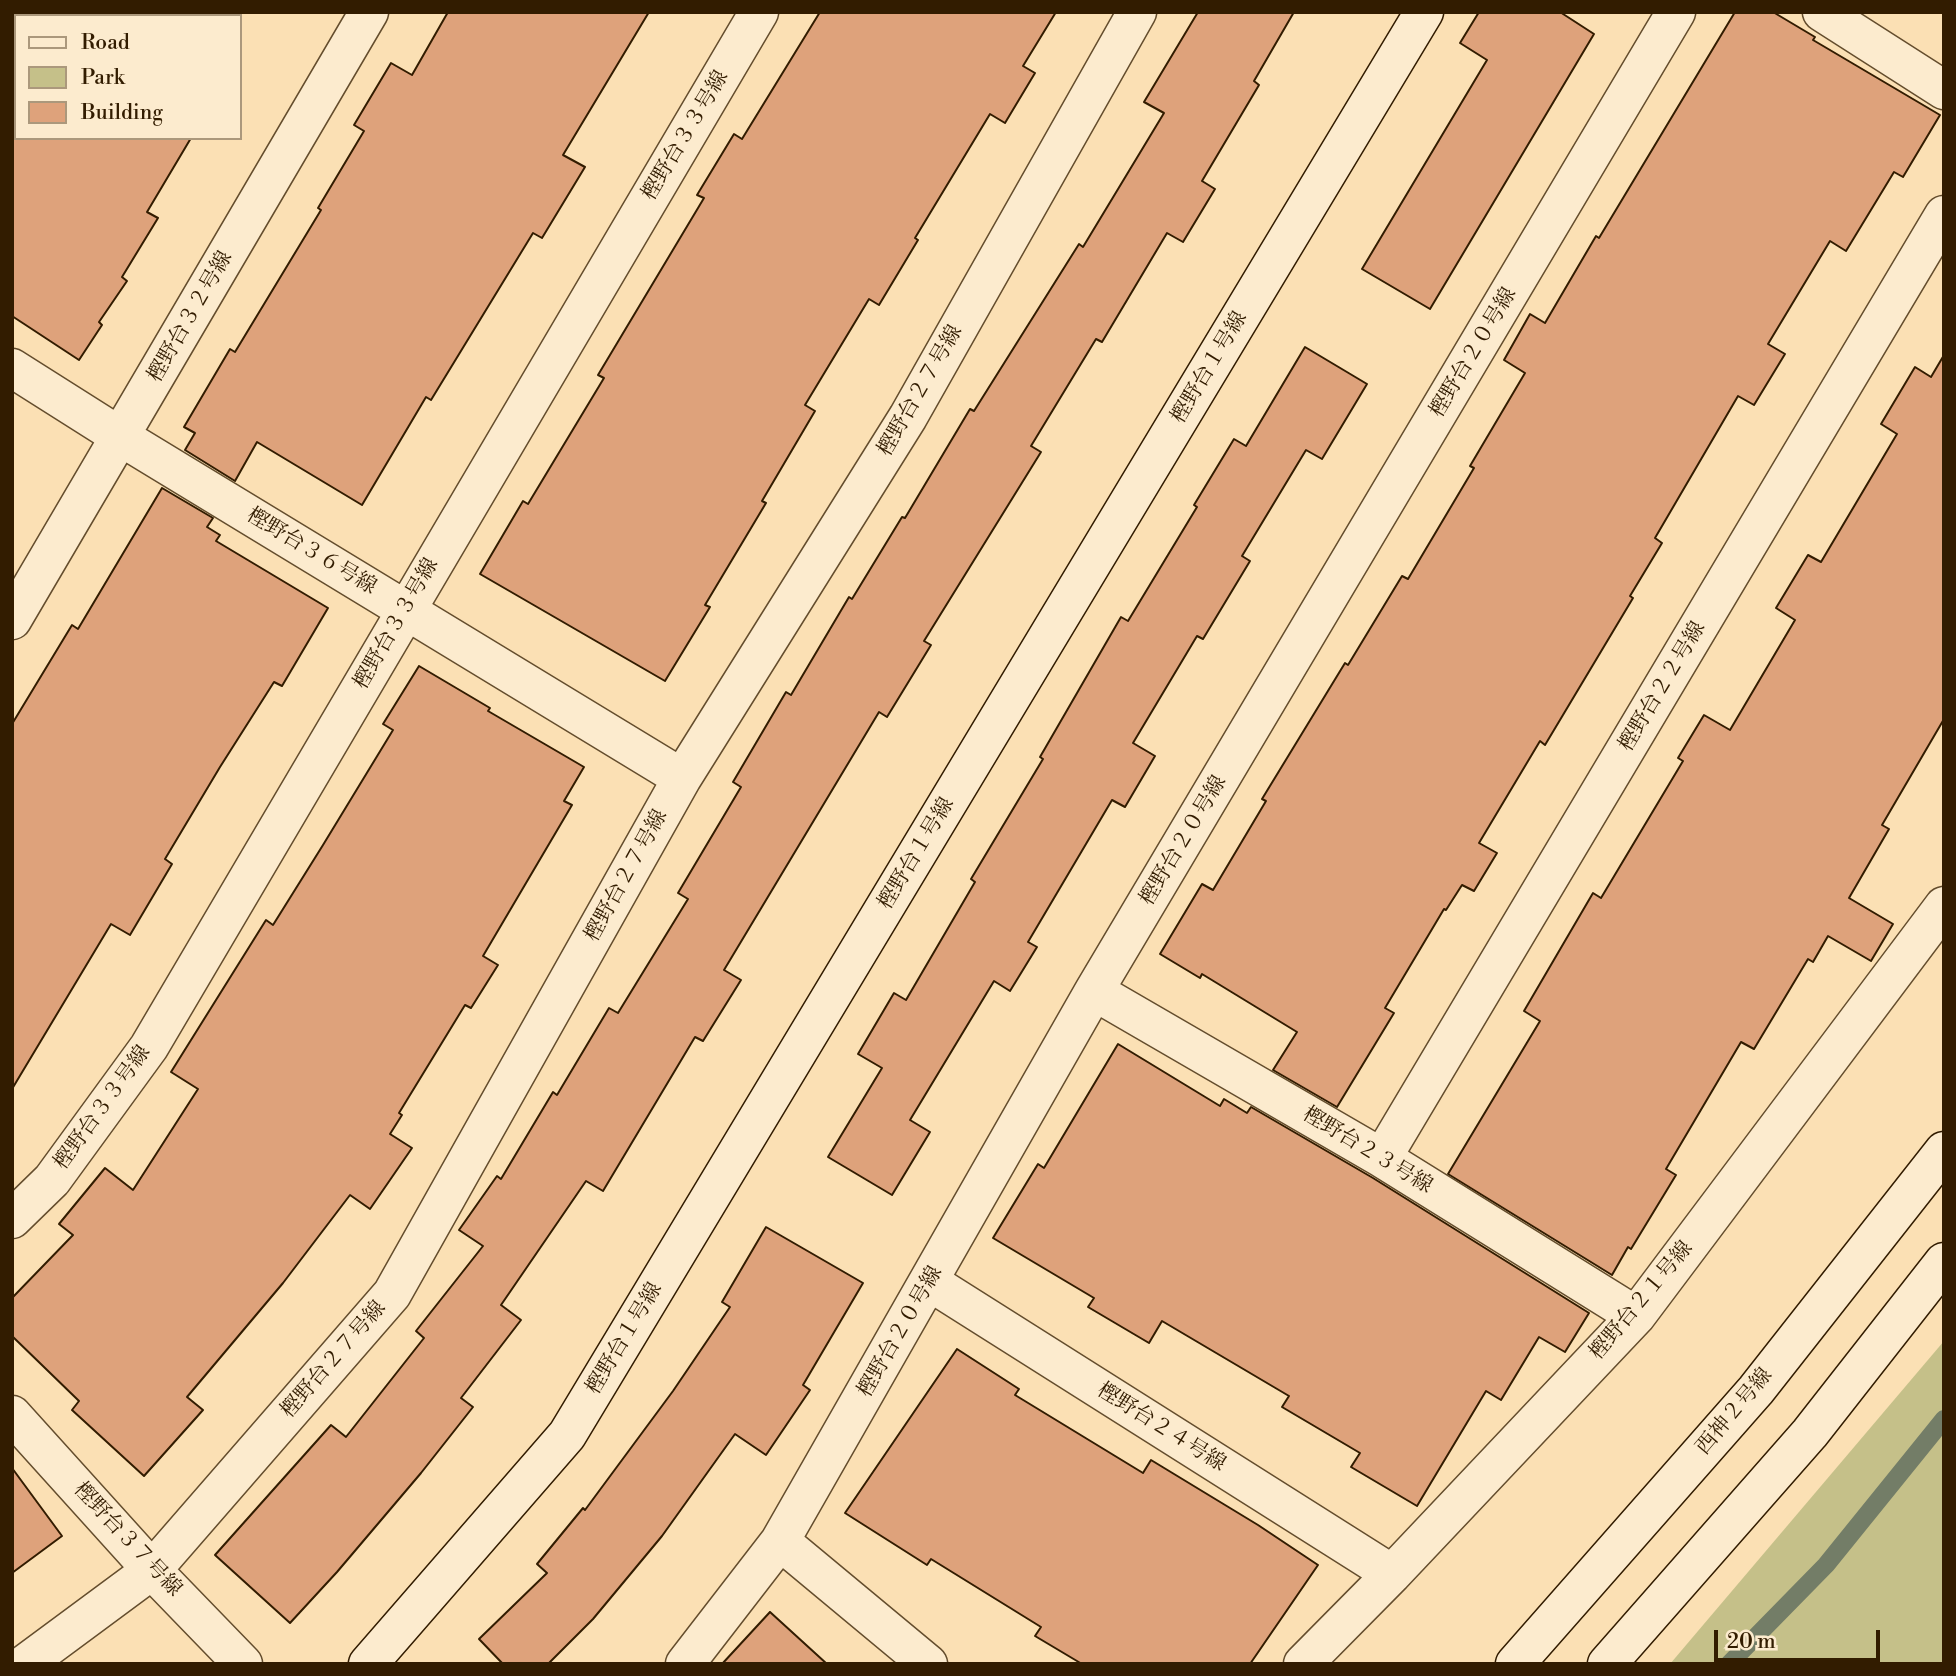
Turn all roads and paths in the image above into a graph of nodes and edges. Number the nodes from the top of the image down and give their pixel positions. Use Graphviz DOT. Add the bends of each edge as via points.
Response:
graph roads {
  1 [pos="369,12"];
  2 [pos="759,12"];
  3 [pos="1137,12"];
  4 [pos="1424,12"];
  5 [pos="1676,12"];
  6 [pos="1822,12"];
  7 [pos="1944,90"];
  8 [pos="1944,215"];
  9 [pos="12,368"];
  10 [pos="121,437"];
  11 [pos="405,609"];
  12 [pos="12,620"];
  13 [pos="682,778"];
  14 [pos="1944,906"];
  15 [pos="1094,991"];
  16 [pos="1944,1151"];
  17 [pos="1382,1158"];
  18 [pos="12,1219"];
  19 [pos="1944,1262"];
  20 [pos="930,1282"];
  21 [pos="1636,1316"];
  22 [pos="12,1415"];
  23 [pos="780,1541"];
  24 [pos="152,1570"];
  25 [pos="1392,1574"];
  26 [pos="25,1664"];
  27 [pos="243,1664"];
  28 [pos="368,1664"];
  29 [pos="685,1664"];
  30 [pos="928,1664"];
  31 [pos="1303,1664"];
  32 [pos="1516,1664"];
  33 [pos="1607,1664"];
  1 -- 10 [label="street, 樫野台３２号線"];
  2 -- 11 [label="street, 樫野台３３号線"];
  3 -- 13 [label="street, 樫野台２７号線" via="908,417"];
  4 -- 28 [label="street, 樫野台１号線" via="567,1435"];
  5 -- 15 [label="street, 樫野台２０号線"];
  6 -- 7 [label="street"];
  8 -- 17 [label="street, 樫野台２２号線"];
  9 -- 10 [label="street, 樫野台３６号線"];
  10 -- 11 [label="street, 樫野台３６号線"];
  10 -- 12 [label="street, 樫野台３２号線"];
  11 -- 13 [label="street, 樫野台３６号線"];
  11 -- 18 [label="street, 樫野台３３号線" via="149,1047 52,1180"];
  13 -- 24 [label="street, 樫野台２７号線" via="392,1294"];
  14 -- 21 [label="street, 樫野台２１号線"];
  15 -- 17 [label="street, 樫野台２３号線"];
  15 -- 20 [label="street, 樫野台２０号線"];
  16 -- 32 [label="street, 西神２号線" via="1756,1390"];
  17 -- 21 [label="street, 樫野台２３号線"];
  19 -- 33 [label="street" via="1810,1433"];
  20 -- 23 [label="street, 樫野台２０号線"];
  20 -- 25 [label="street, 樫野台２４号線"];
  21 -- 25 [label="street, 樫野台２１号線"];
  22 -- 24 [label="street, 樫野台３７号線"];
  23 -- 29 [label="street, 樫野台２０号線"];
  23 -- 30 [label="street"];
  24 -- 26 [label="street, 樫野台２７号線"];
  24 -- 27 [label="street, 樫野台３７号線"];
  25 -- 31 [label="street, 樫野台２１号線"];
}
